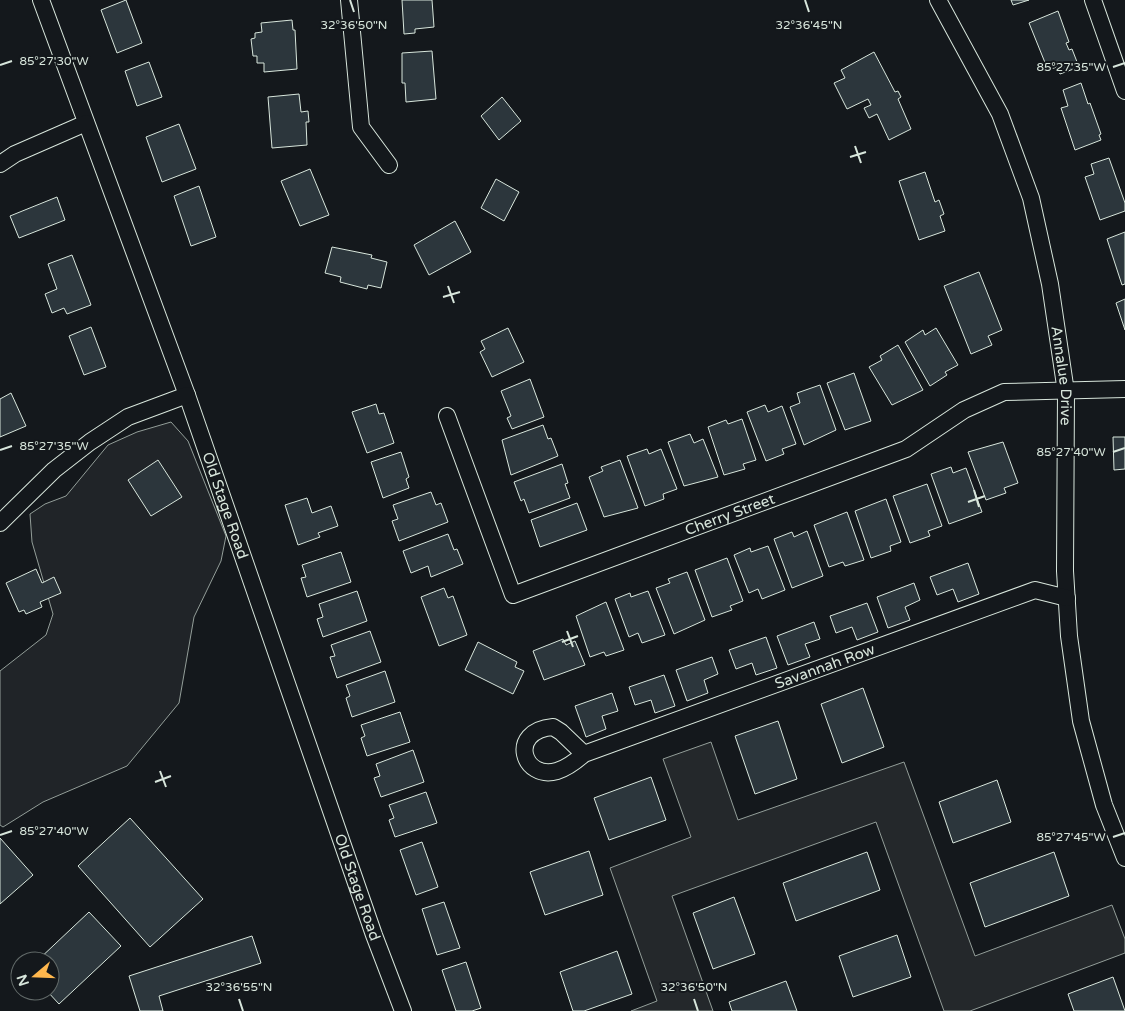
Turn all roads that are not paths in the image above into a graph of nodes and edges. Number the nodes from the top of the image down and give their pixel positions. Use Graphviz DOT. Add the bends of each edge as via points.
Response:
graph roads {
  1 [pos="41,0"];
  2 [pos="349,0"];
  3 [pos="938,0"];
  4 [pos="1093,0"];
  5 [pos="1125,91"];
  6 [pos="86,124"];
  7 [pos="0,164"];
  8 [pos="389,165"];
  9 [pos="1125,390"];
  10 [pos="1066,392"];
  11 [pos="187,395"];
  12 [pos="447,416"];
  13 [pos="0,523"];
  14 [pos="1067,598"];
  15 [pos="584,754"];
  16 [pos="1125,858"];
  17 [pos="403,1011"];
  1 -- 6 [label="street, Old Stage Road"];
  2 -- 8 [label="street" via="361,127"];
  3 -- 10 [label="street, Annalue Drive" via="1000,114 1031,198 1050,284"];
  4 -- 5 [label="street"];
  6 -- 7 [label="street" via="15,154"];
  6 -- 11 [label="street, Old Stage Road"];
  9 -- 10 [label="street, Cherry Street"];
  10 -- 12 [label="street, Cherry Street" via="1004,392 964,410 906,449 513,595"];
  10 -- 14 [label="street, Annalue Drive"];
  11 -- 13 [label="street" via="128,417 90,442 54,470"];
  11 -- 17 [label="street, Old Stage Road"];
  14 -- 15 [label="street, Savannah Row" via="1035,590"];
  14 -- 16 [label="street, Annalue Drive" via="1081,721 1104,805"];
}
